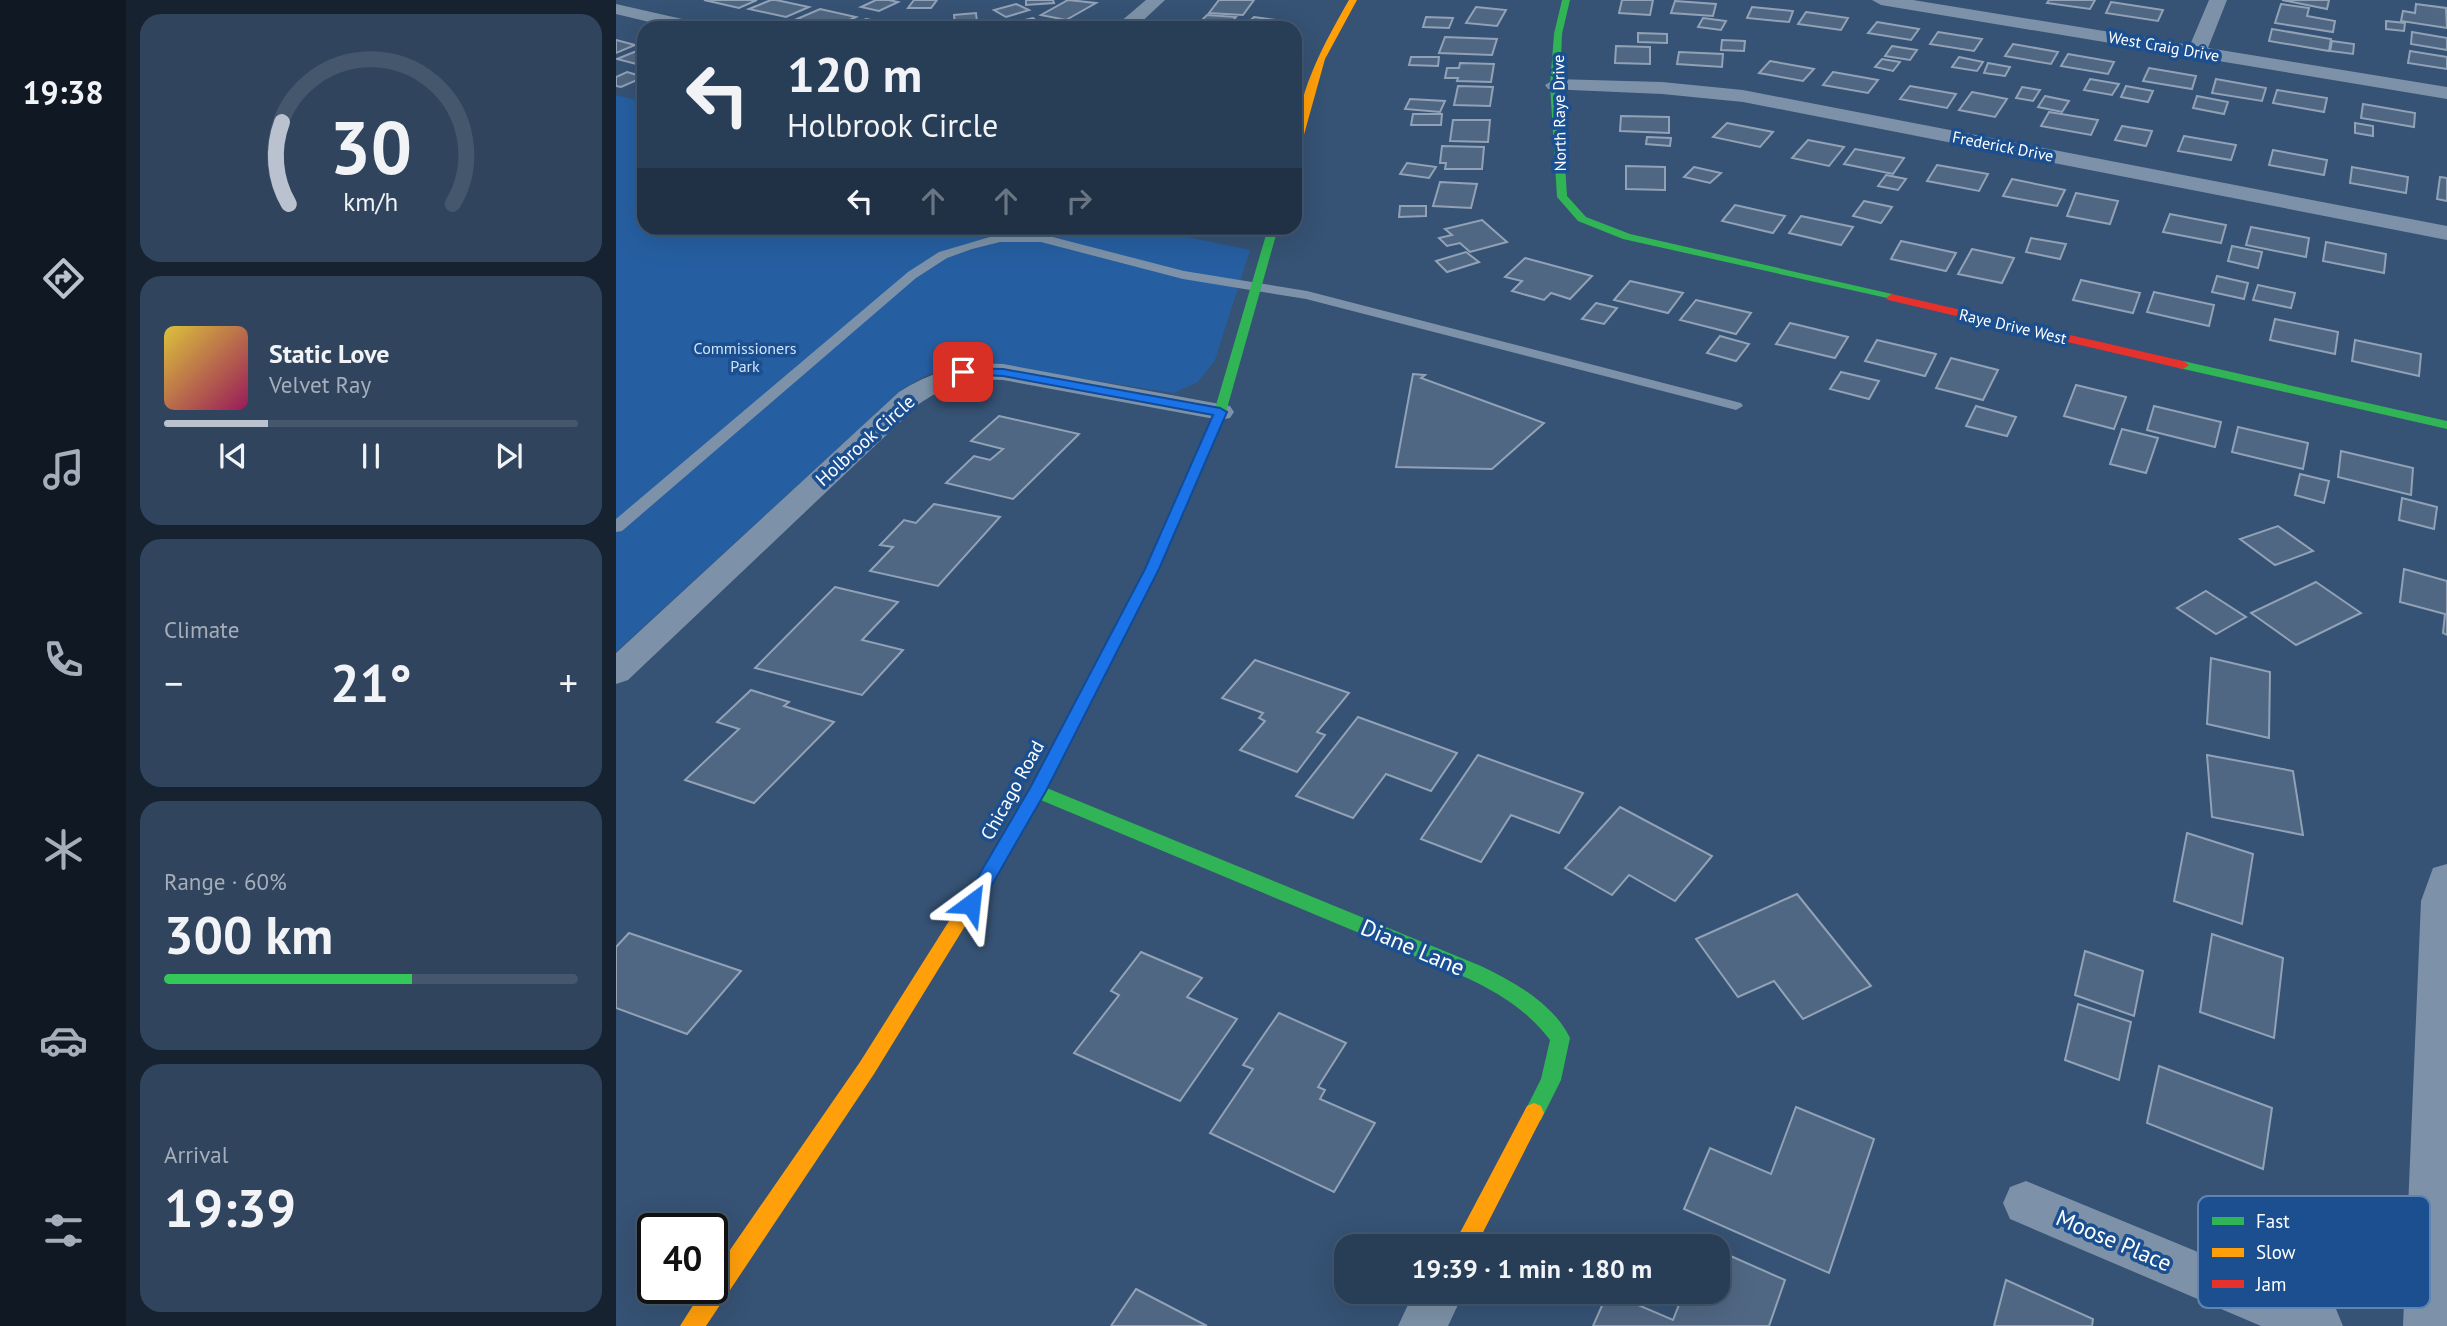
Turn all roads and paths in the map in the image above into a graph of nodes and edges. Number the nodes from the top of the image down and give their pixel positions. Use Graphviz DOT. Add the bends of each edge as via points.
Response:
graph roads {
  1 [pos="1156,0"];
  2 [pos="1353,0"];
  3 [pos="1566,0"];
  4 [pos="1881,0"];
  5 [pos="2218,0"];
  6 [pos="617,10"];
  7 [pos="666,21"];
  8 [pos="1134,21"];
  9 [pos="2197,52"];
  10 [pos="1555,85"];
  11 [pos="2447,93"];
  12 [pos="1302,124"];
  13 [pos="1582,219"];
  14 [pos="2447,233"];
  15 [pos="1271,235"];
  16 [pos="1257,288"];
  17 [pos="1736,407"];
  18 [pos="1220,412"];
  19 [pos="2447,425"];
  20 [pos="616,527"];
  21 [pos="616,672"];
  22 [pos="1037,791"];
  23 [pos="2447,879"];
  24 [pos="2026,1203"];
  25 [pos="2430,1228"];
  26 [pos="1470,1234"];
  27 [pos="2198,1275"];
  28 [pos="1434,1304"];
  29 [pos="2276,1308"];
  30 [pos="2428,1308"];
  31 [pos="692,1326"];
  32 [pos="1422,1326"];
  33 [pos="2319,1326"];
  34 [pos="2427,1326"];
  1 -- 8 [label="street"];
  2 -- 12 [label="street" via="1320,59"];
  3 -- 10 [label="street, North Raye Drive" via="1558,34"];
  4 -- 9 [label="street, West Craig Drive"];
  5 -- 9 [label="street"];
  6 -- 7 [label="street"];
  9 -- 11 [label="street, West Craig Drive"];
  10 -- 13 [label="street, North Raye Drive" via="1562,197"];
  10 -- 14 [label="street, Frederick Drive" via="1743,96"];
  13 -- 19 [label="street, Raye Drive West" via="1627,237"];
  15 -- 16 [label="street, Chicago Road"];
  16 -- 17 [label="lane" via="1307,295"];
  16 -- 18 [label="street, Chicago Road"];
  16 -- 20 [label="lane" via="1182,275 1041,238 1000,238 955,251 912,275"];
  18 -- 21 [label="street, Holbrook Circle" via="1003,372 980,370 945,377 909,398"];
  18 -- 22 [label="street, Chicago Road" via="1152,569"];
  22 -- 26 [label="street, Diane Lane" via="1474,972 1543,1011 1560,1038 1551,1080"];
  22 -- 31 [label="street, Chicago Road" via="867,1068"];
  23 -- 25 [label="street" via="2440,901"];
  24 -- 27 [label="street, Moose Place"];
  28 -- 32 [label="street"];
  29 -- 33 [label="street, Moose Place"];
  30 -- 34 [label="street"];
}
